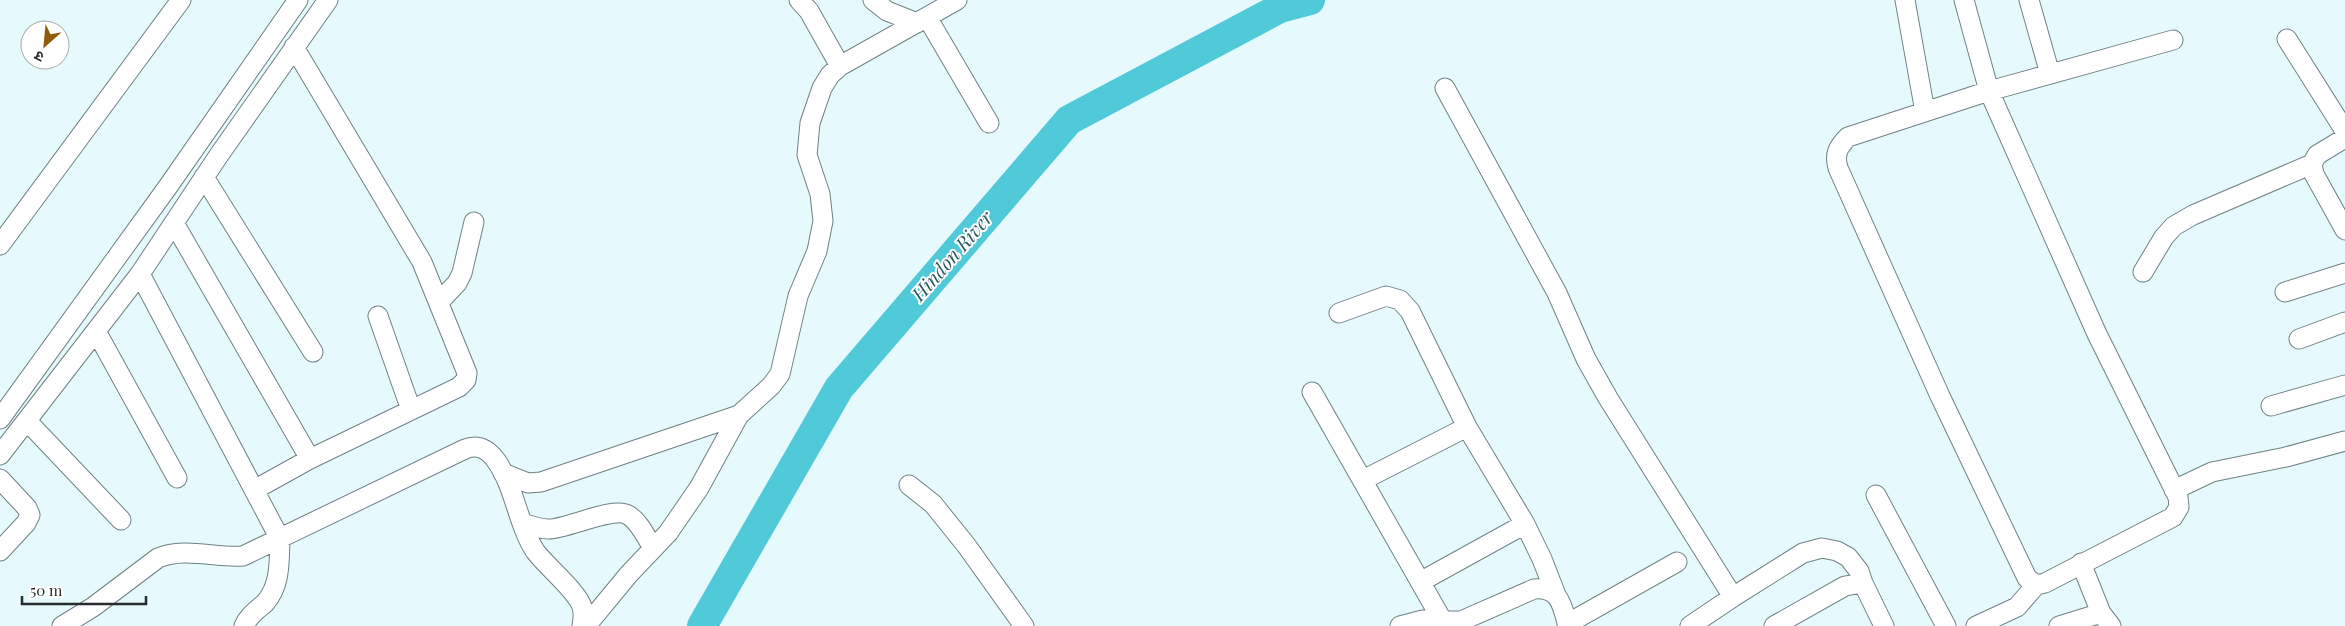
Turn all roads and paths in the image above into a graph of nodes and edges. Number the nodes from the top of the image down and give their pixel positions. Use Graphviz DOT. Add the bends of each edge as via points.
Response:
graph roads {
  1 [pos="181,0"];
  2 [pos="298,0"];
  3 [pos="328,0"];
  4 [pos="799,0"];
  5 [pos="873,0"];
  6 [pos="957,0"];
  7 [pos="1905,0"];
  8 [pos="1964,0"];
  9 [pos="2029,0"];
  10 [pos="922,20"];
  11 [pos="2287,39"];
  12 [pos="2173,40"];
  13 [pos="294,47"];
  14 [pos="840,66"];
  15 [pos="2050,74"];
  16 [pos="1444,88"];
  17 [pos="1989,91"];
  18 [pos="1925,112"];
  19 [pos="989,123"];
  20 [pos="2345,131"];
  21 [pos="2345,138"];
  22 [pos="2312,164"];
  23 [pos="204,177"];
  24 [pos="474,222"];
  25 [pos="174,223"];
  26 [pos="2345,230"];
  27 [pos="0,245"];
  28 [pos="2143,272"];
  29 [pos="2345,273"];
  30 [pos="136,279"];
  31 [pos="98,283"];
  32 [pos="2285,292"];
  33 [pos="440,301"];
  34 [pos="1339,313"];
  35 [pos="378,316"];
  36 [pos="2345,322"];
  37 [pos="96,331"];
  38 [pos="2299,339"];
  39 [pos="313,352"];
  40 [pos="2345,385"];
  41 [pos="1312,392"];
  42 [pos="2271,406"];
  43 [pos="411,410"];
  44 [pos="739,415"];
  45 [pos="0,419"];
  46 [pos="27,421"];
  47 [pos="1467,427"];
  48 [pos="2345,441"];
  49 [pos="0,455"];
  50 [pos="310,459"];
  51 [pos="503,473"];
  52 [pos="177,478"];
  53 [pos="0,479"];
  54 [pos="1363,480"];
  55 [pos="909,485"];
  56 [pos="254,490"];
  57 [pos="2174,490"];
  58 [pos="1876,495"];
  59 [pos="121,520"];
  60 [pos="523,523"];
  61 [pos="1525,524"];
  62 [pos="280,539"];
  63 [pos="653,548"];
  64 [pos="0,551"];
  65 [pos="1677,562"];
  66 [pos="2081,564"];
  67 [pos="1420,582"];
  68 [pos="1863,583"];
  69 [pos="2036,585"];
  70 [pos="1556,595"];
  71 [pos="1733,597"];
  72 [pos="1442,620"];
  73 [pos="2106,620"];
  74 [pos="1567,625"];
  75 [pos="62,626"];
  76 [pos="244,626"];
  77 [pos="582,626"];
  78 [pos="586,626"];
  79 [pos="1024,626"];
  80 [pos="1400,626"];
  81 [pos="1690,626"];
  82 [pos="1774,626"];
  83 [pos="1884,626"];
  84 [pos="1946,626"];
  85 [pos="1976,626"];
  86 [pos="2059,626"];
  1 -- 27 [label="street"];
  2 -- 31 [label="street"];
  3 -- 13 [label="street"];
  4 -- 14 [label="street" via="809,11"];
  5 -- 10 [label="street" via="887,11"];
  6 -- 10 [label="street"];
  7 -- 18 [label="street"];
  8 -- 17 [label="street"];
  9 -- 15 [label="street"];
  10 -- 14 [label="street"];
  10 -- 19 [label="street"];
  11 -- 20 [label="street"];
  12 -- 15 [label="street"];
  13 -- 23 [label="street"];
  13 -- 33 [label="street" via="422,262"];
  14 -- 44 [label="street" via="822,88 807,143 823,221 817,251 798,296 780,374"];
  15 -- 17 [label="street"];
  16 -- 71 [label="street" via="1557,293 1586,359 1608,398"];
  17 -- 18 [label="street"];
  17 -- 57 [label="street" via="2097,334"];
  18 -- 69 [label="street" via="1848,137 1839,146 1835,158 1940,396 2027,578"];
  21 -- 22 [label="street" via="2317,155"];
  22 -- 26 [label="street" via="2314,174"];
  22 -- 28 [label="street" via="2174,226"];
  23 -- 25 [label="street"];
  23 -- 39 [label="street"];
  24 -- 33 [label="street" via="462,273"];
  25 -- 30 [label="street"];
  25 -- 50 [label="street"];
  29 -- 32 [label="street"];
  30 -- 31 [label="street"];
  30 -- 37 [label="street"];
  30 -- 56 [label="street"];
  31 -- 45 [label="street"];
  33 -- 43 [label="street" via="467,372 466,380 459,387"];
  34 -- 47 [label="street" via="1386,296 1400,300 1410,312"];
  35 -- 43 [label="street"];
  36 -- 38 [label="street"];
  37 -- 46 [label="street"];
  37 -- 52 [label="street"];
  40 -- 42 [label="street"];
  41 -- 54 [label="street"];
  43 -- 50 [label="street"];
  44 -- 51 [label="street" via="541,482 528,483"];
  44 -- 63 [label="street" via="699,488"];
  46 -- 49 [label="street"];
  46 -- 59 [label="street"];
  47 -- 54 [label="street"];
  47 -- 61 [label="street"];
  48 -- 57 [label="street" via="2212,472"];
  50 -- 56 [label="street"];
  51 -- 60 [label="street"];
  51 -- 62 [label="street" via="483,448 469,448"];
  53 -- 64 [label="street" via="30,515"];
  54 -- 67 [label="street"];
  55 -- 79 [label="street" via="933,504"];
  56 -- 62 [label="street"];
  57 -- 66 [label="street" via="2179,507 2173,517"];
  58 -- 84 [label="street"];
  60 -- 63 [label="street" via="536,528 555,529 625,513 634,518"];
  60 -- 77 [label="street" via="535,550 580,602 584,614"];
  61 -- 67 [label="street"];
  61 -- 70 [label="street"];
  62 -- 75 [label="street" via="243,556 205,556 184,552 164,556"];
  62 -- 76 [label="street" via="276,584"];
  63 -- 78 [label="street"];
  65 -- 74 [label="street"];
  66 -- 69 [label="street"];
  66 -- 73 [label="street"];
  67 -- 72 [label="street"];
  68 -- 71 [label="street" via="1859,571 1848,557 1822,548 1803,553"];
  68 -- 82 [label="street" via="1845,586"];
  68 -- 83 [label="street"];
  69 -- 85 [label="street" via="2017,607"];
  70 -- 72 [label="street" via="1545,588 1534,589 1470,618"];
  70 -- 74 [label="street" via="1562,603"];
  71 -- 81 [label="street"];
  72 -- 80 [label="street" via="1423,620"];
  73 -- 86 [label="street"];
}
